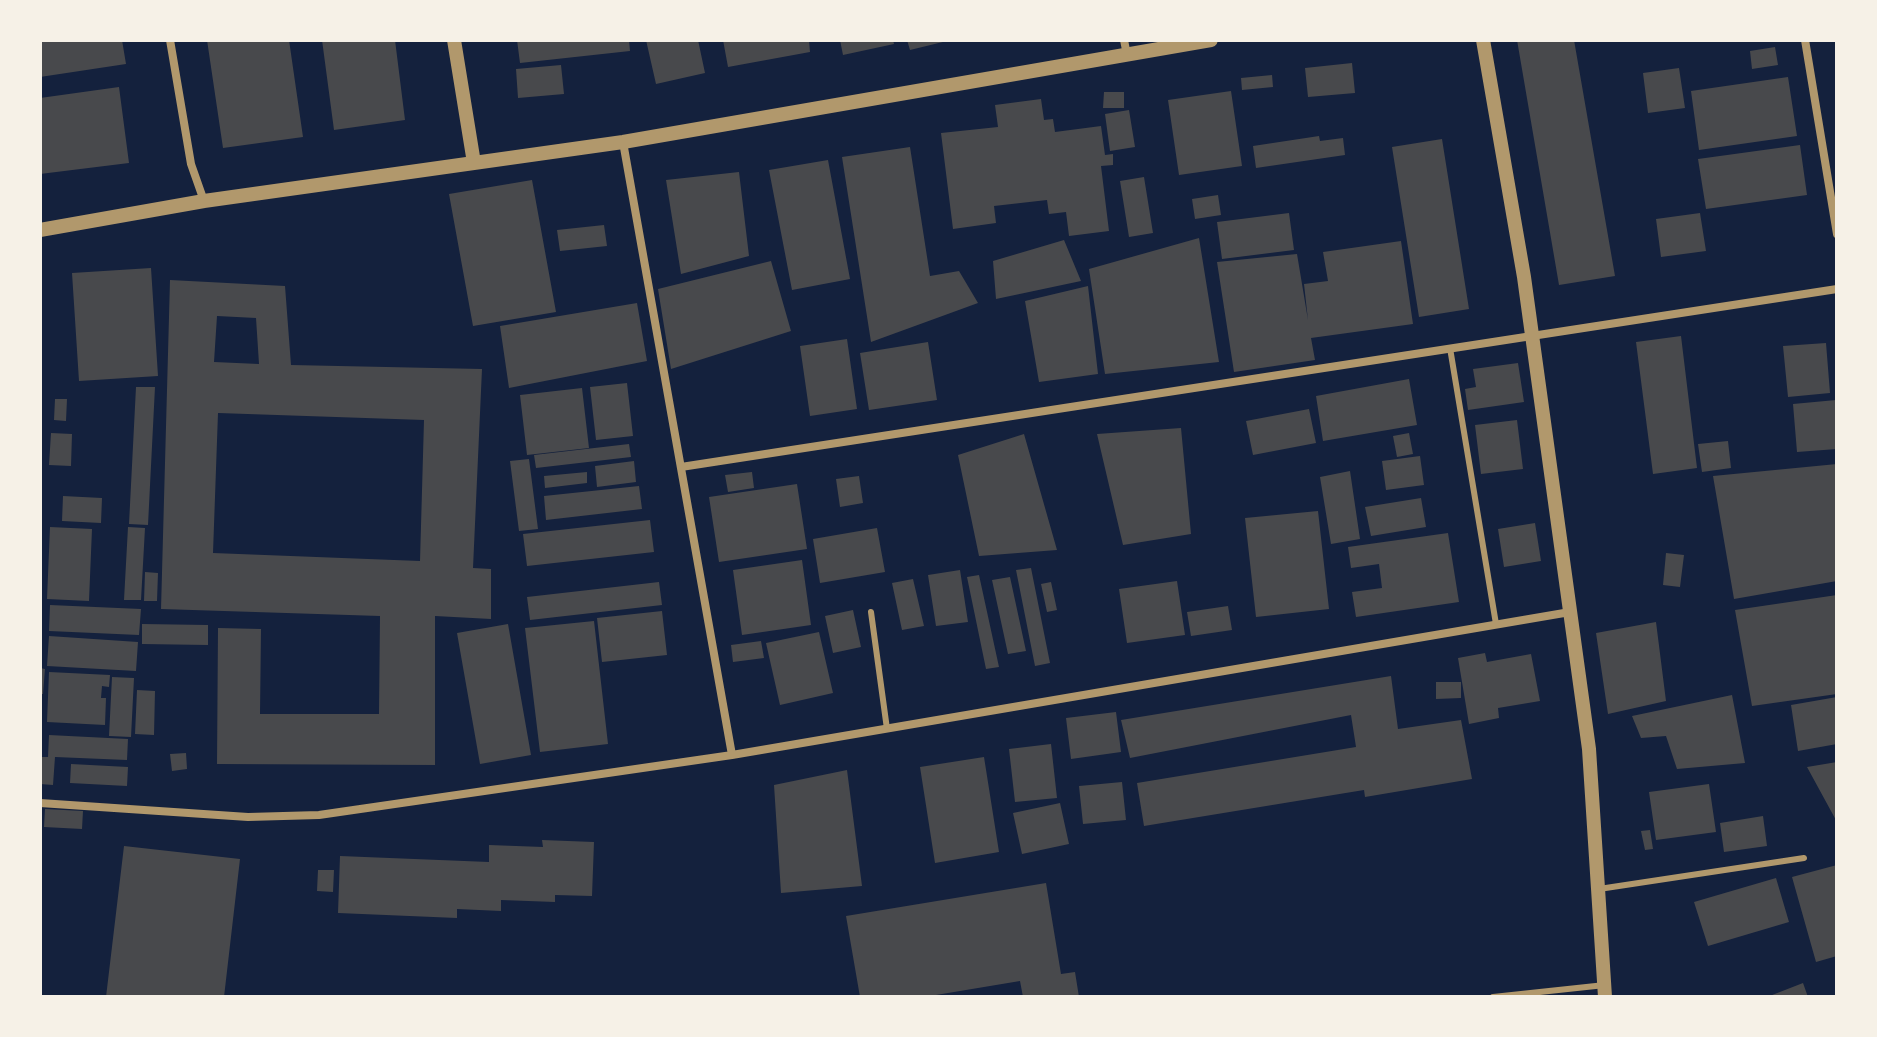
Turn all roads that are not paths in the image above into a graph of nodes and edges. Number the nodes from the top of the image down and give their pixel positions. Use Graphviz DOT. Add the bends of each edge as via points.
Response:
graph roads {
  1 [pos="170,40"];
  2 [pos="454,40"];
  3 [pos="1211,40"];
  4 [pos="1483,40"];
  5 [pos="1805,40"];
  6 [pos="1125,48"];
  7 [pos="623,142"];
  8 [pos="474,163"];
  9 [pos="204,201"];
  10 [pos="40,230"];
  11 [pos="1837,234"];
  12 [pos="1837,289"];
  13 [pos="1532,334"];
  14 [pos="1450,347"];
  15 [pos="681,467"];
  16 [pos="871,612"];
  17 [pos="1570,612"];
  18 [pos="1496,624"];
  19 [pos="887,729"];
  20 [pos="732,755"];
  21 [pos="40,803"];
  22 [pos="1804,858"];
  23 [pos="1599,889"];
  24 [pos="1605,991"];
  25 [pos="1493,997"];
  1 -- 9 [label="street" via="191,164"];
  2 -- 8 [label="street"];
  3 -- 6 [label="street"];
  4 -- 13 [label="street"];
  5 -- 11 [label="street"];
  6 -- 7 [label="street"];
  7 -- 8 [label="street"];
  7 -- 15 [label="street"];
  8 -- 9 [label="street"];
  9 -- 10 [label="street"];
  12 -- 13 [label="street"];
  13 -- 14 [label="street"];
  13 -- 17 [label="street"];
  14 -- 15 [label="street"];
  14 -- 18 [label="lane"];
  15 -- 20 [label="street"];
  16 -- 19 [label="lane"];
  17 -- 18 [label="street"];
  17 -- 23 [label="street" via="1589,749"];
  18 -- 19 [label="street"];
  19 -- 20 [label="street"];
  20 -- 21 [label="street" via="319,815 248,817"];
  22 -- 23 [label="lane"];
  23 -- 24 [label="street"];
  24 -- 25 [label="lane"];
}
